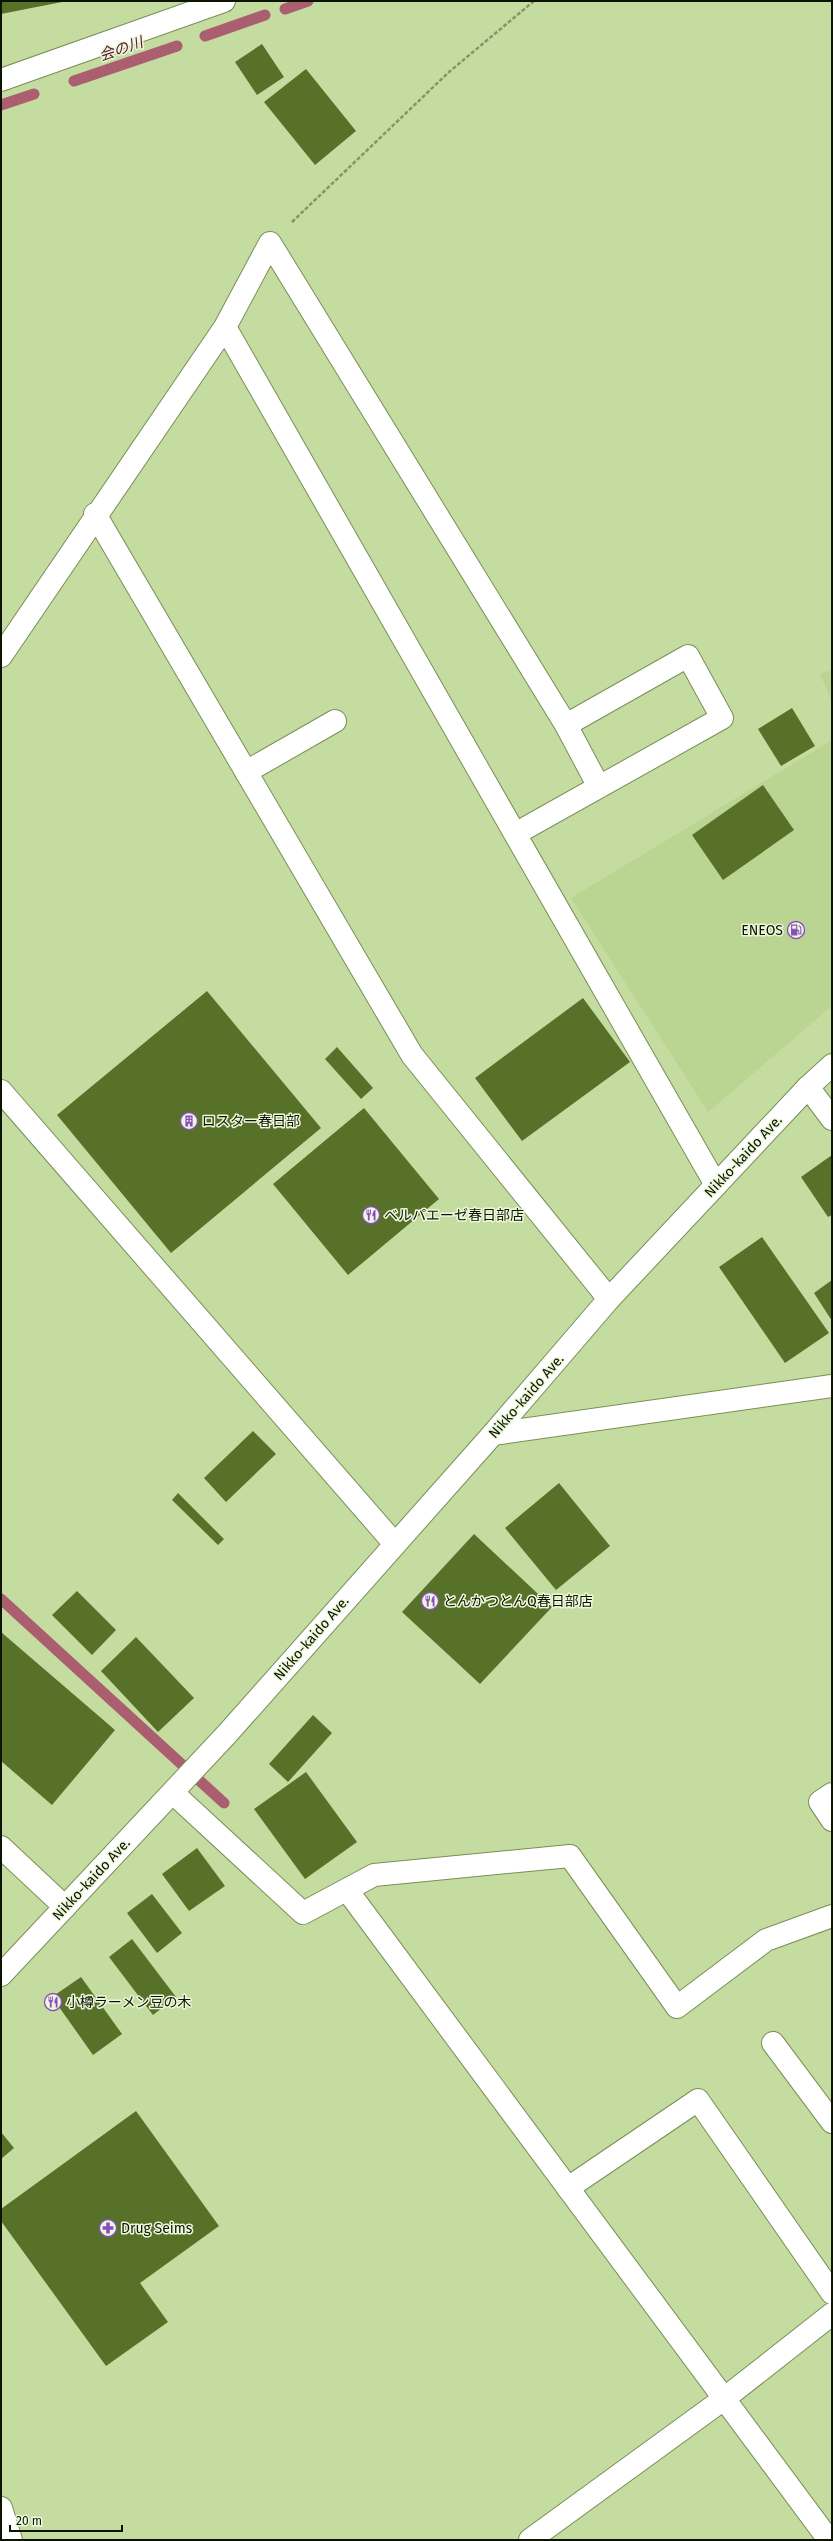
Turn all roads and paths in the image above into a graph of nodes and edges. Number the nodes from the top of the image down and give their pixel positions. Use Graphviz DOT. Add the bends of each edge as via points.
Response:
graph roads {
  1 [pos="224,1"];
  2 [pos="534,1"];
  3 [pos="1,80"];
  4 [pos="270,243"];
  5 [pos="224,327"];
  6 [pos="95,514"];
  7 [pos="1,656"];
  8 [pos="335,721"];
  9 [pos="566,725"];
  10 [pos="246,772"];
  11 [pos="599,787"];
  12 [pos="515,834"];
  13 [pos="832,1065"];
  14 [pos="808,1087"];
  15 [pos="1,1091"];
  16 [pos="832,1119"];
  17 [pos="716,1185"];
  18 [pos="609,1299"];
  19 [pos="832,1386"];
  20 [pos="493,1434"];
  21 [pos="394,1543"];
  22 [pos="177,1788"];
  23 [pos="832,1794"];
  24 [pos="832,1820"];
  25 [pos="1,1847"];
  26 [pos="347,1890"];
  27 [pos="65,1907"];
  28 [pos="832,1916"];
  29 [pos="1,1975"];
  30 [pos="772,2043"];
  31 [pos="832,2122"];
  32 [pos="568,2188"];
  33 [pos="832,2293"];
  34 [pos="832,2314"];
  35 [pos="725,2398"];
  36 [pos="1,2508"];
  37 [pos="11,2540"];
  38 [pos="530,2540"];
  39 [pos="829,2540"];
  1 -- 3 [label="main road"];
  2 -- 4 [label="path" via="450,72"];
  4 -- 5 [label="main road"];
  4 -- 9 [label="main road"];
  5 -- 6 [label="main road"];
  5 -- 12 [label="main road"];
  6 -- 7 [label="main road"];
  6 -- 10 [label="main road"];
  8 -- 10 [label="main road"];
  9 -- 11 [label="main road"];
  9 -- 11 [label="main road" via="688,656 722,718"];
  10 -- 18 [label="main road" via="412,1055"];
  11 -- 12 [label="main road"];
  12 -- 17 [label="main road"];
  13 -- 14 [label="main road, Nikko-kaido Ave."];
  14 -- 16 [label="main road"];
  14 -- 17 [label="main road, Nikko-kaido Ave."];
  15 -- 21 [label="main road"];
  17 -- 18 [label="main road, Nikko-kaido Ave."];
  18 -- 20 [label="main road, Nikko-kaido Ave."];
  19 -- 20 [label="main road"];
  20 -- 21 [label="main road, Nikko-kaido Ave."];
  21 -- 22 [label="main road, Nikko-kaido Ave."];
  22 -- 26 [label="main road" via="303,1913"];
  22 -- 27 [label="main road, Nikko-kaido Ave."];
  23 -- 24 [label="main road" via="820,1802"];
  25 -- 27 [label="main road"];
  26 -- 28 [label="main road" via="374,1875 570,1856 677,2007 766,1940"];
  26 -- 32 [label="main road"];
  27 -- 29 [label="main road, Nikko-kaido Ave."];
  30 -- 31 [label="main road"];
  32 -- 33 [label="main road" via="698,2100"];
  32 -- 35 [label="main road"];
  34 -- 35 [label="main road"];
  35 -- 38 [label="main road"];
  35 -- 39 [label="main road"];
  36 -- 37 [label="main road"];
}
